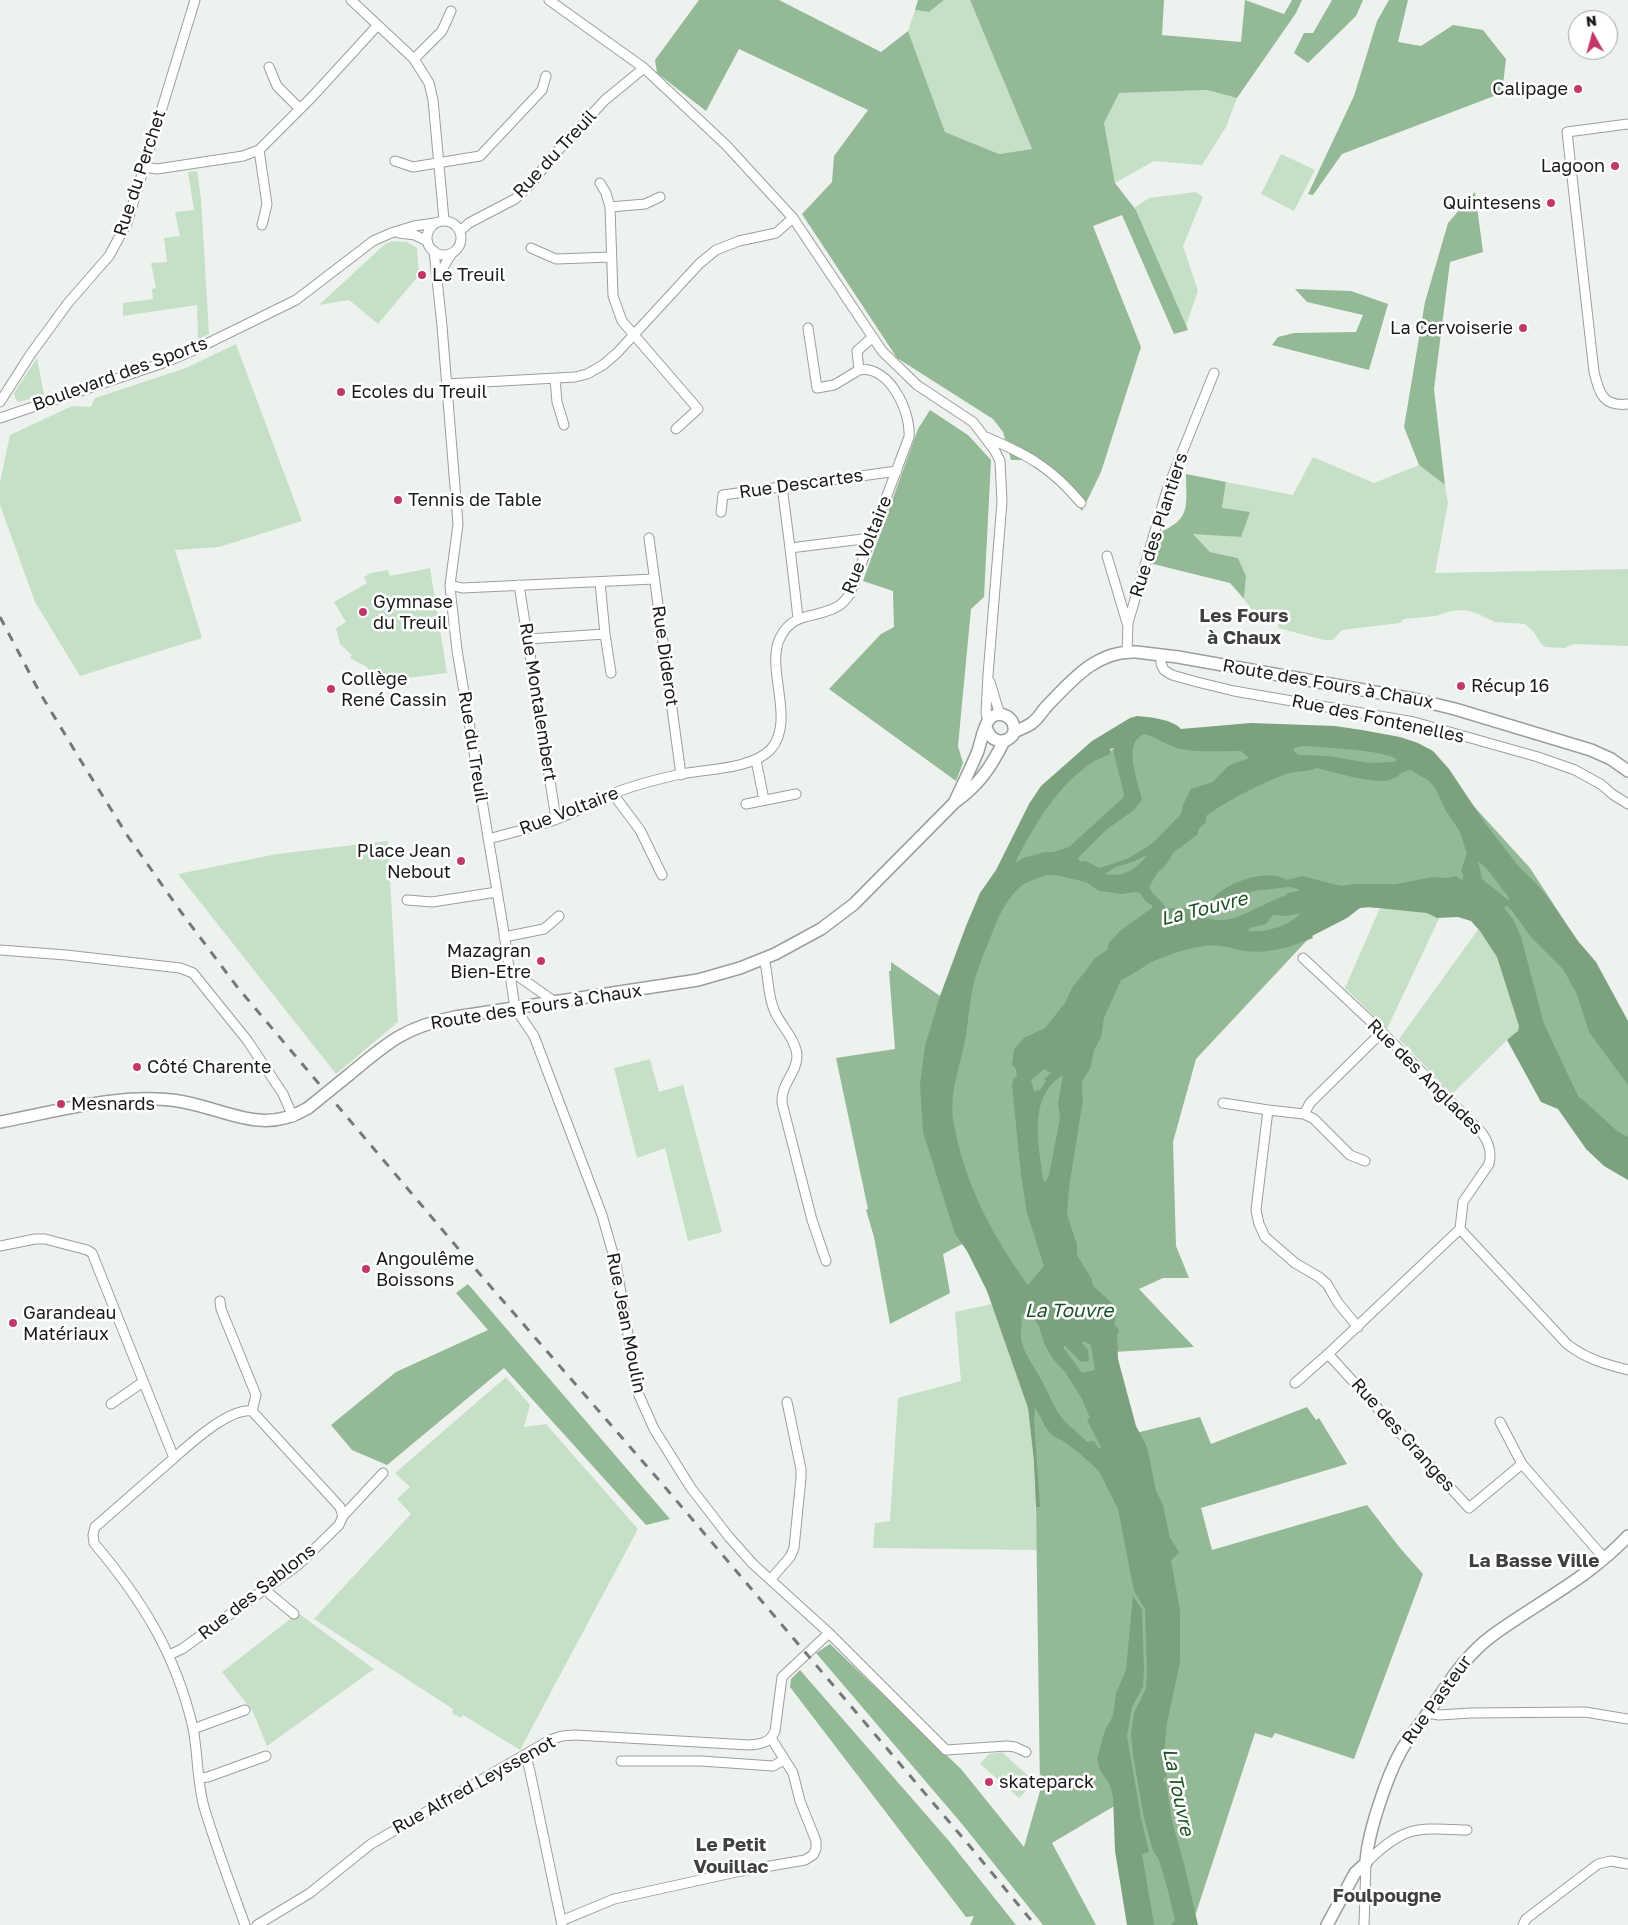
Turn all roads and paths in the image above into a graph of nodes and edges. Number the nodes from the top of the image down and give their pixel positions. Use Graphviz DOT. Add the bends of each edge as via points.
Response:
graph roads {
  1 [pos="195,0"];
  2 [pos="352,0"];
  3 [pos="550,0"];
  4 [pos="451,11"];
  5 [pos="377,26"];
  6 [pos="414,59"];
  7 [pos="268,67"];
  8 [pos="644,68"];
  9 [pos="546,76"];
  10 [pos="300,109"];
  11 [pos="1628,124"];
  12 [pos="259,150"];
  13 [pos="396,161"];
  14 [pos="440,163"];
  15 [pos="144,166"];
  16 [pos="600,183"];
  17 [pos="660,197"];
  18 [pos="610,207"];
  19 [pos="793,218"];
  20 [pos="444,220"];
  21 [pos="435,223"];
  22 [pos="262,225"];
  23 [pos="460,232"];
  24 [pos="392,233"];
  25 [pos="427,241"];
  26 [pos="531,248"];
  27 [pos="434,251"];
  28 [pos="452,253"];
  29 [pos="611,257"];
  30 [pos="438,276"];
  31 [pos="808,328"];
  32 [pos="634,335"];
  33 [pos="873,338"];
  34 [pos="859,370"];
  35 [pos="1214,373"];
  36 [pos="555,379"];
  37 [pos="447,384"];
  38 [pos="0,402"];
  39 [pos="1628,404"];
  40 [pos="0,418"];
  41 [pos="564,424"];
  42 [pos="676,429"];
  43 [pos="986,437"];
  44 [pos="897,471"];
  45 [pos="782,486"];
  46 [pos="1082,503"];
  47 [pos="721,512"];
  48 [pos="650,538"];
  49 [pos="871,538"];
  50 [pos="790,548"];
  51 [pos="1107,556"];
  52 [pos="654,579"];
  53 [pos="600,582"];
  54 [pos="450,585"];
  55 [pos="519,586"];
  56 [pos="798,618"];
  57 [pos="1128,623"];
  58 [pos="605,634"];
  59 [pos="528,639"];
  60 [pos="1128,652"];
  61 [pos="1161,655"];
  62 [pos="611,673"];
  63 [pos="988,675"];
  64 [pos="1000,714"];
  65 [pos="1039,714"];
  66 [pos="1012,719"];
  67 [pos="987,724"];
  68 [pos="1014,732"];
  69 [pos="1004,741"];
  70 [pos="756,760"];
  71 [pos="1628,771"];
  72 [pos="681,775"];
  73 [pos="613,794"];
  74 [pos="796,794"];
  75 [pos="764,800"];
  76 [pos="955,802"];
  77 [pos="746,804"];
  78 [pos="1628,804"];
  79 [pos="556,819"];
  80 [pos="488,839"];
  81 [pos="662,875"];
  82 [pos="497,892"];
  83 [pos="407,900"];
  84 [pos="559,916"];
  85 [pos="504,937"];
  86 [pos="0,950"];
  87 [pos="1303,958"];
  88 [pos="764,959"];
  89 [pos="508,969"];
  90 [pos="555,1002"];
  91 [pos="515,1008"];
  92 [pos="1382,1032"];
  93 [pos="1223,1103"];
  94 [pos="1268,1110"];
  95 [pos="1304,1114"];
  96 [pos="293,1117"];
  97 [pos="0,1122"];
  98 [pos="1366,1161"];
  99 [pos="1460,1230"];
  100 [pos="0,1246"];
  101 [pos="826,1261"];
  102 [pos="220,1301"];
  103 [pos="1358,1327"];
  104 [pos="1328,1354"];
  105 [pos="1628,1370"];
  106 [pos="143,1382"];
  107 [pos="1295,1383"];
  108 [pos="786,1402"];
  109 [pos="111,1404"];
  110 [pos="252,1412"];
  111 [pos="1500,1422"];
  112 [pos="174,1458"];
  113 [pos="1522,1464"];
  114 [pos="383,1473"];
  115 [pos="343,1516"];
  116 [pos="1628,1536"];
  117 [pos="1604,1558"];
  118 [pos="770,1579"];
  119 [pos="266,1589"];
  120 [pos="294,1614"];
  121 [pos="829,1633"];
  122 [pos="169,1655"];
  123 [pos="244,1710"];
  124 [pos="1428,1713"];
  125 [pos="1628,1719"];
  126 [pos="193,1729"];
  127 [pos="771,1738"];
  128 [pos="1026,1752"];
  129 [pos="266,1756"];
  130 [pos="525,1756"];
  131 [pos="784,1760"];
  132 [pos="621,1761"];
  133 [pos="200,1778"];
  134 [pos="1467,1830"];
  135 [pos="1369,1840"];
  136 [pos="1384,1846"];
  137 [pos="1366,1863"];
  138 [pos="1628,1864"];
  139 [pos="562,1923"];
  140 [pos="245,1925"];
  141 [pos="257,1925"];
  142 [pos="1327,1925"];
  143 [pos="1364,1925"];
  144 [pos="1523,1925"];
  1 -- 15 [label="street, Rue du Perchet"];
  2 -- 5 [label="street"];
  3 -- 8 [label="street"];
  4 -- 6 [label="street" via="442,31"];
  5 -- 6 [label="street"];
  5 -- 10 [label="street"];
  6 -- 14 [label="street" via="431,92"];
  7 -- 10 [label="street" via="277,86"];
  8 -- 19 [label="street" via="726,145"];
  8 -- 23 [label="street, Rue du Treuil" via="605,100 515,199 469,223"];
  9 -- 14 [label="street" via="542,90 480,156"];
  10 -- 12 [label="street"];
  11 -- 39 [label="street" via="1567,132 1597,386 1605,400"];
  12 -- 15 [label="street" via="243,156 157,170"];
  12 -- 22 [label="street" via="267,204"];
  13 -- 14 [label="street" via="413,167"];
  14 -- 20 [label="street"];
  15 -- 38 [label="street, Rue du Perchet" via="128,223 109,256 68,303"];
  16 -- 18 [label="street"];
  17 -- 18 [label="street" via="645,204"];
  18 -- 29 [label="street"];
  19 -- 32 [label="street" via="776,233 716,250 699,264"];
  19 -- 33 [label="street"];
  20 -- 21 [label="street"];
  20 -- 23 [label="street" via="454,224"];
  21 -- 24 [label="street, Boulevard des Sports"];
  21 -- 25 [label="street" via="428,231"];
  23 -- 28 [label="street" via="461,241"];
  24 -- 25 [label="street" via="415,235"];
  24 -- 40 [label="street, Boulevard des Sports" via="373,241 296,300 192,350 166,362"];
  25 -- 27 [label="street"];
  26 -- 29 [label="street" via="556,259"];
  27 -- 28 [label="street" via="444,255"];
  27 -- 30 [label="street, Rue du Treuil"];
  28 -- 30 [label="street"];
  29 -- 32 [label="street" via="616,310"];
  30 -- 37 [label="street, Rue du Treuil"];
  31 -- 34 [label="street" via="817,388 834,385"];
  32 -- 36 [label="street" via="603,365 581,376"];
  32 -- 42 [label="street" via="698,409"];
  33 -- 34 [label="street" via="857,351"];
  33 -- 43 [label="street" via="887,357 917,385 973,422"];
  34 -- 44 [label="street, Rue Voltaire" via="874,370 882,376 899,397 906,413 909,436"];
  35 -- 57 [label="street, Rue des Plantiers" via="1167,490"];
  36 -- 37 [label="street"];
  36 -- 41 [label="street" via="557,402"];
  37 -- 54 [label="street, Rue du Treuil" via="458,524"];
  43 -- 46 [label="street" via="1022,452 1050,470"];
  43 -- 63 [label="street" via="1000,461 1002,487"];
  44 -- 45 [label="street, Rue Descartes"];
  44 -- 49 [label="street, Rue Voltaire"];
  45 -- 47 [label="street, Rue Descartes" via="722,494"];
  45 -- 50 [label="street"];
  48 -- 52 [label="street, Rue Diderot"];
  49 -- 50 [label="street"];
  49 -- 56 [label="street, Rue Voltaire" via="857,580 842,604"];
  50 -- 56 [label="street"];
  51 -- 57 [label="street"];
  52 -- 53 [label="street"];
  52 -- 72 [label="street, Rue Diderot"];
  53 -- 55 [label="street"];
  53 -- 58 [label="street"];
  54 -- 55 [label="street" via="462,588"];
  54 -- 80 [label="street, Rue du Treuil" via="457,650"];
  55 -- 59 [label="street, Rue Montalembert"];
  56 -- 70 [label="street" via="784,630 776,653 779,732 769,750"];
  57 -- 60 [label="street, Rue des Plantiers"];
  58 -- 59 [label="street"];
  58 -- 62 [label="street"];
  59 -- 79 [label="street, Rue Montalembert"];
  60 -- 61 [label="street, Route des Fours à Chaux"];
  60 -- 65 [label="street, Route des Fours à Chaux" via="1091,665"];
  61 -- 71 [label="street, Route des Fours à Chaux" via="1434,704 1591,750"];
  61 -- 78 [label="street, Rue des Fontenelles" via="1164,670 1197,682 1414,722 1538,757 1575,770"];
  63 -- 64 [label="street"];
  63 -- 67 [label="street"];
  64 -- 66 [label="street"];
  64 -- 67 [label="street"];
  65 -- 66 [label="street"];
  65 -- 68 [label="street, Route des Fours à Chaux" via="1033,723"];
  66 -- 68 [label="street"];
  67 -- 69 [label="street" via="990,737"];
  67 -- 76 [label="street, Route des Fours à Chaux"];
  68 -- 69 [label="street, Route des Fours à Chaux"];
  69 -- 76 [label="street, Route des Fours à Chaux" via="988,770"];
  70 -- 72 [label="street, Rue Voltaire"];
  70 -- 75 [label="street"];
  72 -- 73 [label="street, Rue Voltaire"];
  73 -- 79 [label="street, Rue Voltaire"];
  73 -- 81 [label="street" via="640,830"];
  74 -- 75 [label="street"];
  75 -- 77 [label="street"];
  76 -- 88 [label="street, Route des Fours à Chaux" via="854,904 821,929"];
  79 -- 80 [label="street, Rue Voltaire"];
  80 -- 82 [label="street, Rue du Treuil"];
  82 -- 83 [label="street" via="432,902"];
  82 -- 85 [label="street, Rue du Treuil"];
  84 -- 85 [label="street" via="544,929"];
  85 -- 89 [label="street, Rue du Treuil"];
  86 -- 96 [label="street" via="180,968 193,973 247,1040 283,1094"];
  87 -- 92 [label="street, Rue des Anglades"];
  88 -- 90 [label="street, Route des Fours à Chaux" via="698,980"];
  88 -- 101 [label="street" via="774,1010 797,1057 783,1088 782,1103"];
  89 -- 90 [label="street"];
  89 -- 91 [label="street, Rue du Treuil"];
  90 -- 91 [label="street, Route des Fours à Chaux"];
  91 -- 96 [label="street, Route des Fours à Chaux, bridge" via="455,1017 417,1027 390,1041"];
  91 -- 118 [label="street, Rue Jean Moulin" via="534,1036 602,1215 616,1264 640,1400 678,1469 706,1510"];
  92 -- 95 [label="street" via="1310,1103"];
  92 -- 99 [label="street, Rue des Anglades" via="1488,1142 1489,1164 1463,1202"];
  93 -- 94 [label="street"];
  94 -- 95 [label="street"];
  94 -- 103 [label="street" via="1256,1210 1264,1238 1327,1284"];
  95 -- 98 [label="street" via="1314,1119 1350,1155"];
  96 -- 97 [label="street, Route des Fours à Chaux" via="259,1121 184,1102 140,1098"];
  99 -- 103 [label="street"];
  99 -- 105 [label="street" via="1567,1344 1598,1363"];
  100 -- 106 [label="street" via="35,1239 92,1253"];
  102 -- 110 [label="street" via="256,1396"];
  103 -- 104 [label="street"];
  104 -- 107 [label="street"];
  104 -- 113 [label="street, Rue des Granges" via="1469,1508"];
  106 -- 109 [label="street"];
  106 -- 112 [label="street"];
  108 -- 118 [label="street" via="801,1478 794,1548"];
  110 -- 112 [label="street" via="243,1411 210,1427"];
  110 -- 115 [label="street" via="340,1507"];
  111 -- 113 [label="street"];
  112 -- 122 [label="street" via="95,1527 93,1535 94,1543 139,1600"];
  113 -- 117 [label="street"];
  114 -- 115 [label="street, Rue des Sablons"];
  115 -- 119 [label="street, Rue des Sablons" via="339,1525 298,1566"];
  116 -- 117 [label="street, Rue Pasteur"];
  117 -- 124 [label="street, Rue Pasteur" via="1472,1652"];
  118 -- 121 [label="street, Rue Jean Moulin"];
  119 -- 120 [label="street"];
  119 -- 122 [label="street, Rue des Sablons"];
  121 -- 127 [label="street" via="782,1677 775,1731"];
  121 -- 128 [label="street, Rue Jean Moulin" via="946,1750 1007,1746"];
  122 -- 126 [label="street"];
  123 -- 126 [label="street"];
  124 -- 125 [label="street" via="1585,1712"];
  124 -- 135 [label="street, Rue Pasteur" via="1398,1756"];
  126 -- 133 [label="street"];
  127 -- 130 [label="street, Rue Alfred Leyssenot" via="763,1744 749,1745 562,1736"];
  127 -- 131 [label="street"];
  129 -- 133 [label="street"];
  130 -- 139 [label="street"];
  130 -- 141 [label="street, Rue Alfred Leyssenot" via="371,1844 310,1893"];
  131 -- 132 [label="street" via="773,1766 701,1761"];
  131 -- 139 [label="street" via="795,1778 800,1801 816,1841 813,1855 805,1860 614,1899"];
  133 -- 140 [label="street" via="203,1805"];
  134 -- 136 [label="street" via="1415,1830 1396,1836"];
  135 -- 136 [label="street" via="1374,1845"];
  135 -- 137 [label="street, Rue Pasteur"];
  136 -- 137 [label="street"];
  137 -- 142 [label="street" via="1355,1873"];
  137 -- 143 [label="street"];
  138 -- 144 [label="street" via="1612,1861 1598,1864 1526,1919"];
}
